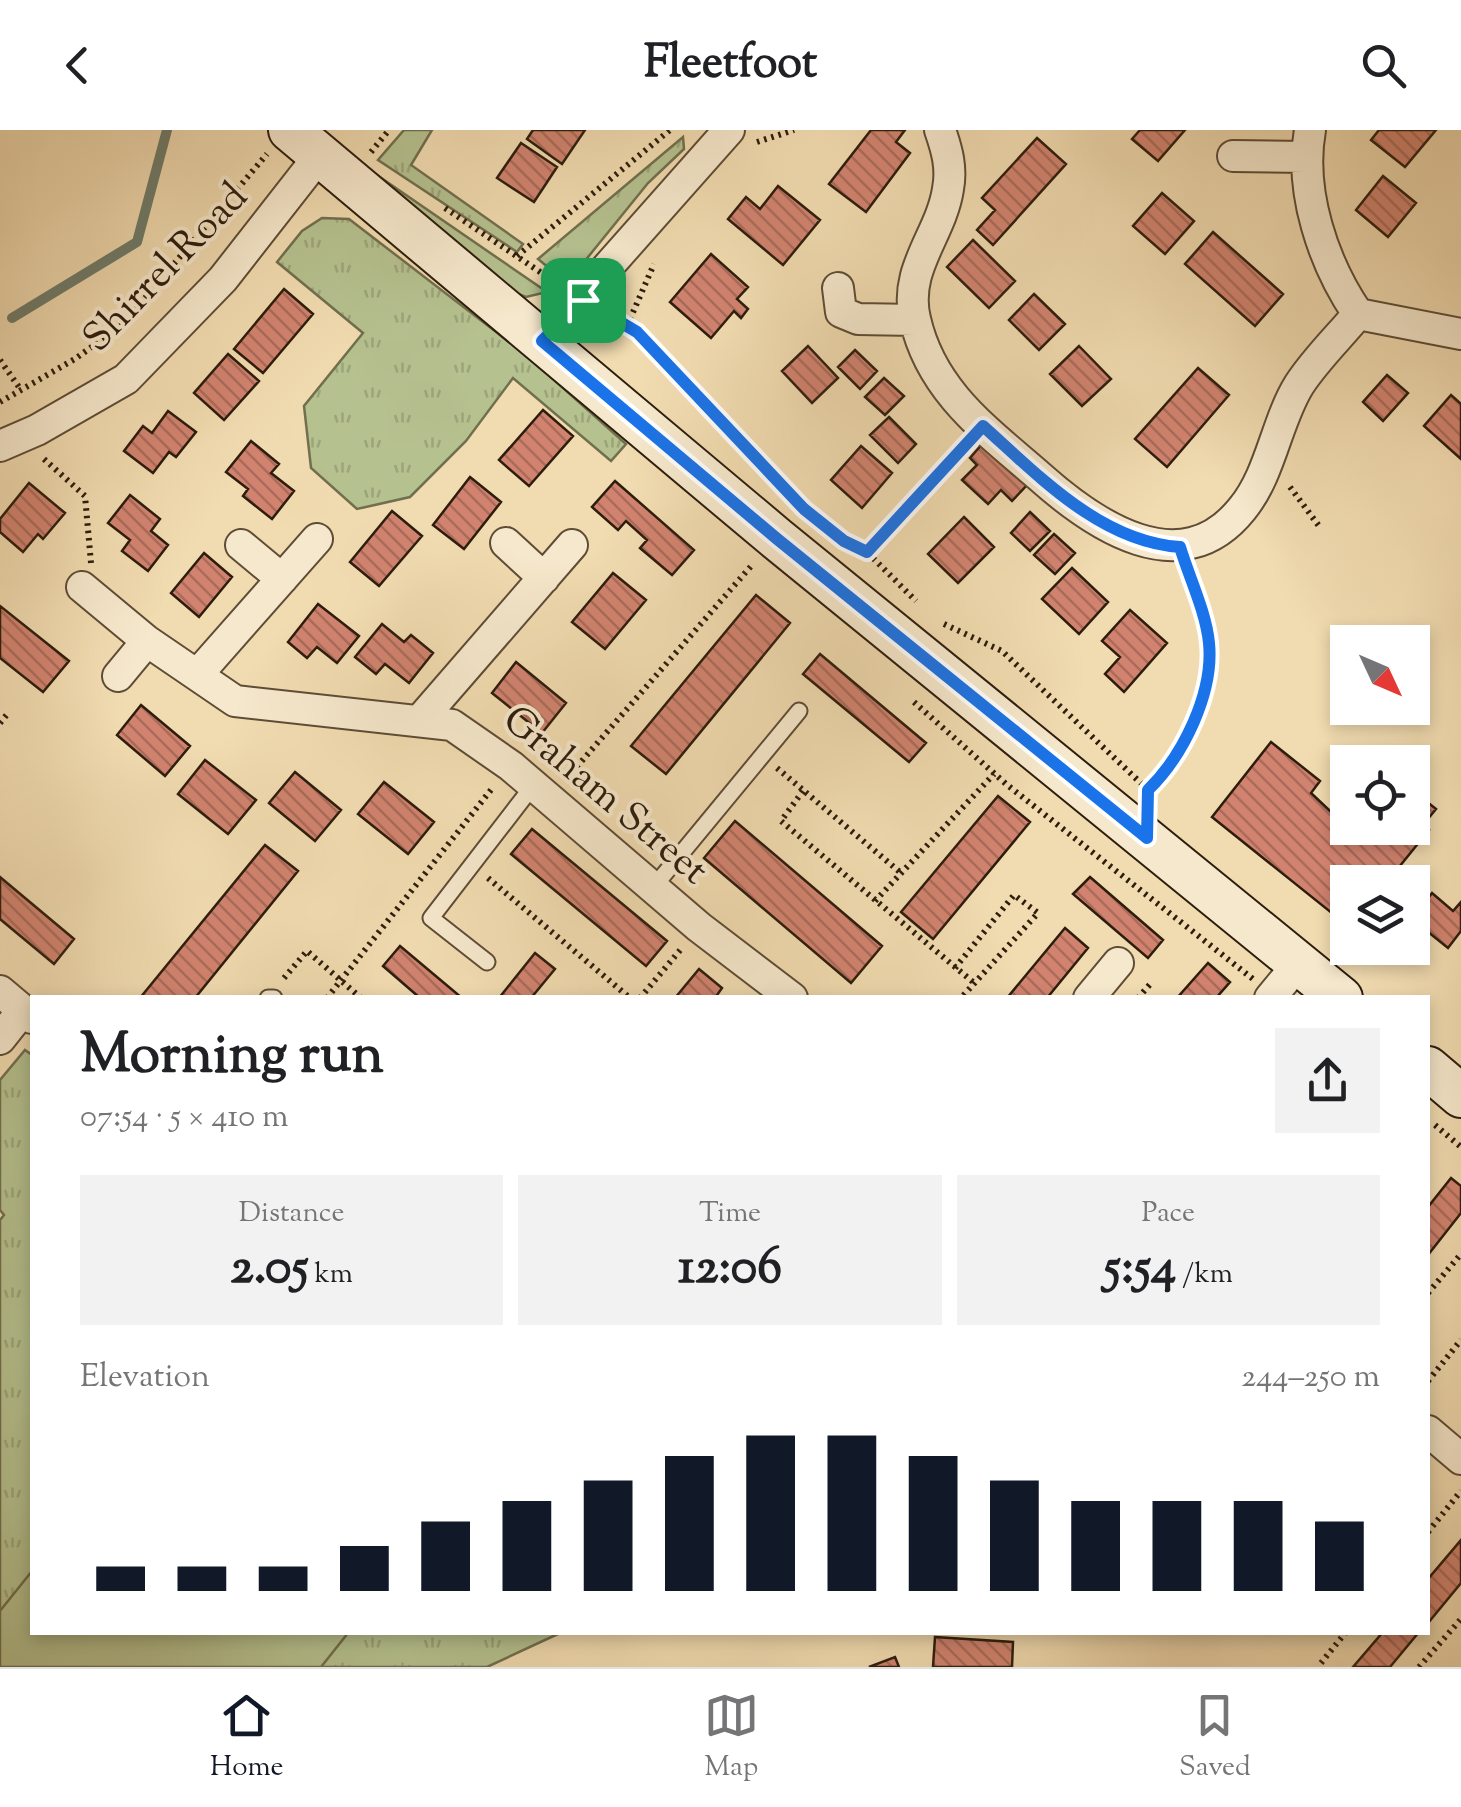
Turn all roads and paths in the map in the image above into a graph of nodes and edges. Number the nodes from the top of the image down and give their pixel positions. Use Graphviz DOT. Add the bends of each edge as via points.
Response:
graph roads {
  1 [pos="670,130"];
  2 [pos="940,130"];
  3 [pos="727,131"];
  4 [pos="1308,144"];
  5 [pos="291,148"];
  6 [pos="1233,156"];
  7 [pos="434,201"];
  8 [pos="517,256"];
  9 [pos="838,288"];
  10 [pos="583,300"];
  11 [pos="1358,314"];
  12 [pos="915,320"];
  13 [pos="1461,334"];
  14 [pos="542,341"];
  15 [pos="0,360"];
  16 [pos="21,390"];
  17 [pos="0,402"];
  18 [pos="983,426"];
  19 [pos="9,436"];
  20 [pos="1268,458"];
  21 [pos="1319,526"];
  22 [pos="317,539"];
  23 [pos="506,543"];
  24 [pos="242,545"];
  25 [pos="572,545"];
  26 [pos="1180,547"];
  27 [pos="867,552"];
  28 [pos="756,561"];
  29 [pos="544,578"];
  30 [pos="282,579"];
  31 [pos="82,587"];
  32 [pos="921,606"];
  33 [pos="934,619"];
  34 [pos="148,642"];
  35 [pos="118,676"];
  36 [pos="197,676"];
  37 [pos="905,694"];
  38 [pos="799,711"];
  39 [pos="8,712"];
  40 [pos="420,719"];
  41 [pos="0,723"];
  42 [pos="1022,740"];
  43 [pos="760,754"];
  44 [pos="994,774"];
  45 [pos="531,784"];
  46 [pos="803,790"];
  47 [pos="1148,790"];
  48 [pos="1147,838"];
  49 [pos="471,865"];
  50 [pos="901,873"];
  51 [pos="652,889"];
  52 [pos="875,901"];
  53 [pos="698,927"];
  54 [pos="487,962"];
  55 [pos="1118,964"];
  56 [pos="955,968"];
  57 [pos="340,980"];
  58 [pos="973,982"];
  59 [pos="1152,982"];
  60 [pos="1280,985"];
  61 [pos="272,995"];
  62 [pos="329,995"];
  63 [pos="358,995"];
  64 [pos="626,995"];
  65 [pos="642,995"];
  66 [pos="788,995"];
  67 [pos="963,995"];
  68 [pos="1092,995"];
  69 [pos="1141,995"];
  70 [pos="1327,995"];
  71 [pos="18,1006"];
  72 [pos="0,1039"];
  73 [pos="1430,1070"];
  74 [pos="1461,1096"];
  75 [pos="1430,1121"];
  76 [pos="1461,1146"];
  77 [pos="1461,1254"];
  78 [pos="1430,1291"];
  79 [pos="1461,1340"];
  80 [pos="1430,1378"];
  81 [pos="1430,1433"];
  82 [pos="1461,1459"];
  83 [pos="1461,1491"];
  84 [pos="1430,1530"];
  85 [pos="1461,1619"];
  86 [pos="1343,1635"];
  87 [pos="1320,1663"];
  88 [pos="1419,1667"];
  1 -- 8 [label="path"];
  2 -- 12 [label="street" via="950,159 948,192 912,290"];
  3 -- 10 [label="street"];
  4 -- 6 [label="street"];
  4 -- 11 [label="street" via="1314,214 1342,292"];
  5 -- 14 [label="main road"];
  5 -- 16 [label="path" via="123,324"];
  5 -- 19 [label="street, Shirrel Road" via="223,278 126,379"];
  7 -- 8 [label="path"];
  8 -- 10 [label="path"];
  9 -- 12 [label="street" via="841,312 858,319"];
  10 -- 14 [label="street"];
  10 -- 27 [label="path" via="637,332 804,509"];
  11 -- 13 [label="street"];
  11 -- 20 [label="street" via="1299,385"];
  12 -- 18 [label="street" via="940,385"];
  14 -- 42 [label="main road"];
  15 -- 16 [label="path"];
  16 -- 17 [label="path"];
  18 -- 26 [label="street" via="1043,480 1120,534"];
  18 -- 27 [label="path"];
  19 -- 31 [label="path" via="85,496 92,569"];
  20 -- 21 [label="path"];
  20 -- 26 [label="street" via="1242,509"];
  22 -- 30 [label="street"];
  23 -- 29 [label="street"];
  24 -- 30 [label="street"];
  25 -- 29 [label="street"];
  26 -- 47 [label="path" via="1209,644 1202,704"];
  27 -- 32 [label="path"];
  28 -- 45 [label="path"];
  29 -- 40 [label="street"];
  30 -- 36 [label="street"];
  31 -- 34 [label="street, Graham Street"];
  33 -- 47 [label="path" via="1002,651"];
  34 -- 35 [label="street"];
  34 -- 36 [label="street, Graham Street"];
  36 -- 40 [label="street, Graham Street" via="235,701"];
  37 -- 44 [label="path"];
  38 -- 43 [label="lane"];
  39 -- 41 [label="path"];
  40 -- 45 [label="street, Graham Street" via="452,726"];
  42 -- 44 [label="path"];
  42 -- 48 [label="main road"];
  43 -- 46 [label="path"];
  43 -- 51 [label="lane"];
  44 -- 50 [label="path"];
  44 -- 60 [label="path"];
  45 -- 49 [label="lane"];
  45 -- 51 [label="street, Graham Street"];
  45 -- 57 [label="path"];
  46 -- 50 [label="path"];
  46 -- 52 [label="path" via="781,822"];
  47 -- 48 [label="path"];
  48 -- 60 [label="main road"];
  49 -- 54 [label="lane" via="430,918"];
  49 -- 64 [label="path"];
  50 -- 52 [label="path"];
  51 -- 53 [label="street, Graham Street"];
  52 -- 56 [label="path"];
  53 -- 65 [label="path"];
  53 -- 66 [label="street, Graham Street"];
  55 -- 68 [label="street"];
  56 -- 58 [label="path"];
  56 -- 58 [label="path" via="1014,895 1038,913"];
  57 -- 61 [label="path" via="307,951"];
  57 -- 62 [label="path"];
  57 -- 63 [label="path"];
  58 -- 67 [label="path"];
  59 -- 69 [label="path"];
  60 -- 70 [label="main road"];
  71 -- 72 [label="street"];
  73 -- 74 [label="main road"];
  75 -- 76 [label="path"];
  77 -- 78 [label="path"];
  79 -- 80 [label="path"];
  81 -- 82 [label="street"];
  83 -- 84 [label="path"];
  85 -- 88 [label="path"];
  86 -- 87 [label="path"];
}
